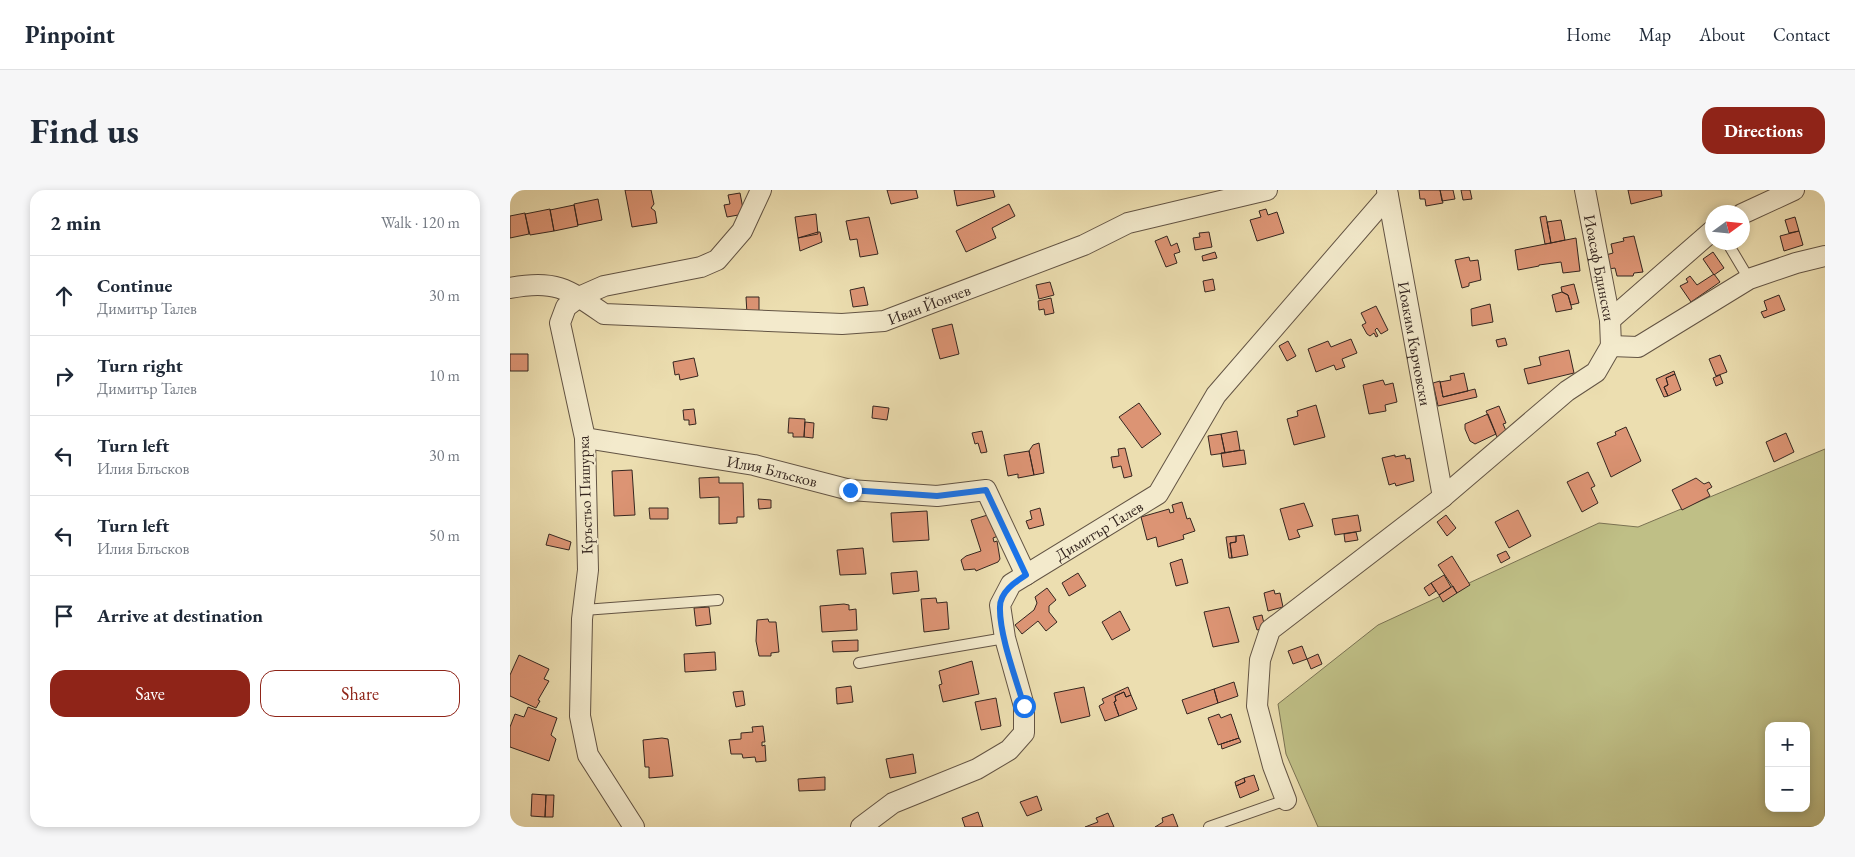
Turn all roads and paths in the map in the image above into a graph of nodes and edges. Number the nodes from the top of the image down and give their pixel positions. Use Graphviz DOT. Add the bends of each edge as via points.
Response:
graph roads {
  1 [pos="761,190"];
  2 [pos="1267,190"];
  3 [pos="1584,190"];
  4 [pos="1787,191"];
  5 [pos="1388,193"];
  6 [pos="1750,210"];
  7 [pos="1705,237"];
  8 [pos="1732,250"];
  9 [pos="1825,256"];
  10 [pos="1749,279"];
  11 [pos="510,288"];
  12 [pos="579,297"];
  13 [pos="1610,320"];
  14 [pos="1611,346"];
  15 [pos="585,438"];
  16 [pos="1443,497"];
  17 [pos="1026,575"];
  18 [pos="718,600"];
  19 [pos="584,610"];
  20 [pos="1005,638"];
  21 [pos="860,664"];
  22 [pos="1286,800"];
  23 [pos="634,827"];
  24 [pos="862,827"];
  25 [pos="1209,827"];
  1 -- 12 [label="street, Кръстьо Пишурка" via="742,231 716,260 604,286"];
  2 -- 12 [label="street, Иван Йончев" via="1128,223 1084,245 884,321 842,324 604,314"];
  3 -- 13 [label="street, Иоасаф Бдински"];
  4 -- 6 [label="street"];
  5 -- 16 [label="street, Иоаким Кърчовски"];
  5 -- 17 [label="street, Димитър Талев" via="1216,395 1158,494"];
  7 -- 13 [label="street"];
  8 -- 10 [label="lane"];
  9 -- 10 [label="street"];
  10 -- 14 [label="street" via="1638,347"];
  11 -- 12 [label="street, Иван Йончев" via="534,283 554,285"];
  12 -- 15 [label="street, Кръстьо Пишурка" via="566,307 560,323"];
  13 -- 14 [label="street, Иоасаф Бдински"];
  14 -- 16 [label="street" via="1596,372 1567,391"];
  15 -- 17 [label="street, Илия Блъсков" via="754,465 850,490 937,496 986,490"];
  15 -- 19 [label="street, Кръстьо Пишурка" via="588,570"];
  16 -- 22 [label="street" via="1270,630 1260,660 1257,706 1272,766"];
  17 -- 20 [label="street, Димитър Талев" via="1011,584 1000,605"];
  18 -- 19 [label="lane"];
  19 -- 23 [label="street, Кръстьо Пишурка" via="580,716 588,755"];
  20 -- 21 [label="lane"];
  20 -- 24 [label="street, Димитър Талев" via="1024,706 1024,733 1009,750 977,769 893,803"];
  22 -- 25 [label="lane"];
}
